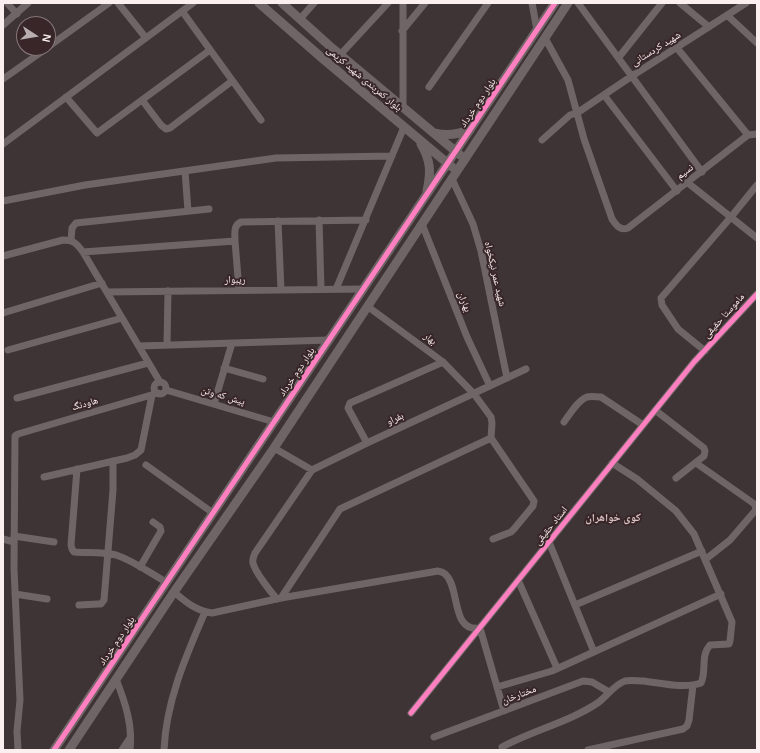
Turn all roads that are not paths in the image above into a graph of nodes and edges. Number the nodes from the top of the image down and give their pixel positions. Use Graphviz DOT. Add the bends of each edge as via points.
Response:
graph roads {
  1 [pos="7,3"];
  2 [pos="28,3"];
  3 [pos="109,3"];
  4 [pos="118,3"];
  5 [pos="193,3"];
  6 [pos="259,3"];
  7 [pos="282,3"];
  8 [pos="314,3"];
  9 [pos="388,3"];
  10 [pos="403,3"];
  11 [pos="425,3"];
  12 [pos="488,3"];
  13 [pos="531,3"];
  14 [pos="555,3"];
  15 [pos="568,3"];
  16 [pos="578,3"];
  17 [pos="662,3"];
  18 [pos="680,3"];
  19 [pos="746,3"];
  20 [pos="182,11"];
  21 [pos="17,14"];
  22 [pos="728,16"];
  23 [pos="300,19"];
  24 [pos="3,25"];
  25 [pos="709,27"];
  26 [pos="537,30"];
  27 [pos="402,31"];
  28 [pos="146,38"];
  29 [pos="545,38"];
  30 [pos="56,41"];
  31 [pos="757,44"];
  32 [pos="677,48"];
  33 [pos="210,50"];
  34 [pos="340,55"];
  35 [pos="36,56"];
  36 [pos="619,57"];
  37 [pos="632,76"];
  38 [pos="3,79"];
  39 [pos="232,81"];
  40 [pos="429,87"];
  41 [pos="604,95"];
  42 [pos="66,97"];
  43 [pos="142,100"];
  44 [pos="489,102"];
  45 [pos="403,108"];
  46 [pos="497,109"];
  47 [pos="577,113"];
  48 [pos="261,120"];
  49 [pos="404,127"];
  50 [pos="470,130"];
  51 [pos="432,132"];
  52 [pos="757,134"];
  53 [pos="748,135"];
  54 [pos="418,139"];
  55 [pos="542,140"];
  56 [pos="3,144"];
  57 [pos="456,152"];
  58 [pos="392,156"];
  59 [pos="464,159"];
  60 [pos="448,164"];
  61 [pos="185,170"];
  62 [pos="702,172"];
  63 [pos="454,175"];
  64 [pos="688,183"];
  65 [pos="757,185"];
  66 [pos="677,191"];
  67 [pos="425,197"];
  68 [pos="3,201"];
  69 [pos="209,209"];
  70 [pos="188,211"];
  71 [pos="731,217"];
  72 [pos="319,220"];
  73 [pos="366,220"];
  74 [pos="278,221"];
  75 [pos="422,224"];
  76 [pos="757,238"];
  77 [pos="235,240"];
  78 [pos="71,241"];
  79 [pos="83,252"];
  80 [pos="3,256"];
  81 [pos="102,283"];
  82 [pos="336,289"];
  83 [pos="364,289"];
  84 [pos="239,290"];
  85 [pos="281,290"];
  86 [pos="321,290"];
  87 [pos="168,291"];
  88 [pos="107,292"];
  89 [pos="757,294"];
  90 [pos="368,306"];
  91 [pos="3,313"];
  92 [pos="122,318"];
  93 [pos="329,340"];
  94 [pos="232,343"];
  95 [pos="166,345"];
  96 [pos="139,346"];
  97 [pos="8,350"];
  98 [pos="705,351"];
  99 [pos="148,362"];
  100 [pos="443,362"];
  101 [pos="224,368"];
  102 [pos="526,369"];
  103 [pos="507,378"];
  104 [pos="263,379"];
  105 [pos="160,382"];
  106 [pos="490,386"];
  107 [pos="166,390"];
  108 [pos="155,394"];
  109 [pos="474,394"];
  110 [pos="17,398"];
  111 [pos="214,404"];
  112 [pos="655,410"];
  113 [pos="274,422"];
  114 [pos="564,422"];
  115 [pos="643,425"];
  116 [pos="490,438"];
  117 [pos="367,443"];
  118 [pos="274,448"];
  119 [pos="113,461"];
  120 [pos="696,463"];
  121 [pos="612,464"];
  122 [pos="146,465"];
  123 [pos="77,469"];
  124 [pos="312,470"];
  125 [pos="44,477"];
  126 [pos="676,478"];
  127 [pos="213,513"];
  128 [pos="153,522"];
  129 [pos="3,539"];
  130 [pos="14,539"];
  131 [pos="494,539"];
  132 [pos="54,542"];
  133 [pos="549,542"];
  134 [pos="702,551"];
  135 [pos="108,554"];
  136 [pos="706,559"];
  137 [pos="140,567"];
  138 [pos="518,580"];
  139 [pos="166,582"];
  140 [pos="174,592"];
  141 [pos="15,594"];
  142 [pos="721,594"];
  143 [pos="279,598"];
  144 [pos="47,599"];
  145 [pos="79,604"];
  146 [pos="575,605"];
  147 [pos="205,612"];
  148 [pos="480,628"];
  149 [pos="594,652"];
  150 [pos="557,668"];
  151 [pos="116,679"];
  152 [pos="693,685"];
  153 [pos="497,687"];
  154 [pos="609,692"];
  155 [pos="504,711"];
  156 [pos="412,713"];
  157 [pos="434,737"];
  158 [pos="130,738"];
  159 [pos="502,747"];
  160 [pos="18,750"];
  161 [pos="54,750"];
  162 [pos="69,750"];
  163 [pos="122,750"];
  164 [pos="130,750"];
  165 [pos="164,750"];
  166 [pos="588,750"];
  1 -- 21 [label="street"];
  2 -- 21 [label="street"];
  3 -- 30 [label="street"];
  4 -- 28 [label="street"];
  5 -- 20 [label="street"];
  6 -- 49 [label="street, بلوار کمربندی شهید کریمی"];
  7 -- 23 [label="street, بلوار کمربندی شهید کریمی"];
  8 -- 23 [label="street"];
  9 -- 34 [label="street"];
  10 -- 27 [label="street"];
  11 -- 27 [label="street"];
  12 -- 40 [label="street"];
  13 -- 26 [label="street"];
  14 -- 26 [label="street, بلوار دوم خرداد"];
  15 -- 29 [label="street, بلوار دوم خرداد"];
  16 -- 36 [label="street"];
  17 -- 36 [label="street"];
  18 -- 25 [label="street"];
  19 -- 22 [label="street, شهید کردستانی"];
  20 -- 28 [label="street"];
  20 -- 33 [label="street"];
  21 -- 24 [label="street"];
  22 -- 25 [label="street, شهید کردستانی"];
  22 -- 31 [label="street"];
  23 -- 34 [label="street, بلوار کمربندی شهید کریمی"];
  25 -- 32 [label="street, شهید کردستانی"];
  26 -- 44 [label="street, بلوار دوم خرداد"];
  27 -- 45 [label="street"];
  28 -- 42 [label="street"];
  29 -- 46 [label="street, بلوار دوم خرداد"];
  29 -- 47 [label="street" via="568,80"];
  32 -- 37 [label="street, شهید کردستانی"];
  32 -- 53 [label="street"];
  33 -- 39 [label="street"];
  33 -- 43 [label="street"];
  34 -- 45 [label="street, بلوار کمربندی شهید کریمی"];
  35 -- 38 [label="street"];
  36 -- 37 [label="street"];
  37 -- 41 [label="street, شهید کردستانی"];
  37 -- 62 [label="street"];
  39 -- 43 [label="street" via="166,129"];
  39 -- 48 [label="street"];
  41 -- 47 [label="street, شهید کردستانی"];
  41 -- 66 [label="street"];
  42 -- 43 [label="street" via="97,134"];
  42 -- 56 [label="street"];
  44 -- 46 [label="street"];
  44 -- 50 [label="street, بلوار دوم خرداد"];
  45 -- 51 [label="street, بلوار کمربندی شهید کریمی"];
  46 -- 59 [label="street, بلوار دوم خرداد"];
  47 -- 55 [label="street, شهید کردستانی" via="570,115"];
  47 -- 66 [label="street, نسیم" via="612,219 618,226 625,229"];
  49 -- 54 [label="street, بلوار کمربندی شهید کریمی"];
  49 -- 58 [label="street"];
  50 -- 51 [label="street" via="445,135"];
  50 -- 57 [label="street, بلوار دوم خرداد"];
  51 -- 57 [label="street, بلوار کمربندی شهید کریمی"];
  52 -- 53 [label="street"];
  53 -- 62 [label="street, نسیم"];
  54 -- 60 [label="street, بلوار کمربندی شهید کریمی"];
  54 -- 67 [label="street" via="428,156 430,170"];
  57 -- 59 [label="street, بلوار کمربندی شهید کریمی"];
  57 -- 60 [label="street, بلوار دوم خرداد"];
  58 -- 61 [label="street" via="276,158"];
  58 -- 73 [label="street"];
  59 -- 63 [label="street, بلوار دوم خرداد"];
  60 -- 63 [label="street, بلوار کمربندی شهید کریمی"];
  60 -- 67 [label="street, بلوار دوم خرداد"];
  61 -- 68 [label="street" via="85,185"];
  61 -- 70 [label="street"];
  62 -- 64 [label="street, نسیم"];
  63 -- 75 [label="street, بلوار دوم خرداد"];
  63 -- 103 [label="street, شهید عمر نیکخواه" via="481,251"];
  64 -- 66 [label="street, نسیم"];
  64 -- 71 [label="street"];
  65 -- 71 [label="street"];
  67 -- 83 [label="street, بلوار دوم خرداد"];
  69 -- 70 [label="street"];
  70 -- 78 [label="street" via="76,223 72,228"];
  71 -- 76 [label="street"];
  71 -- 98 [label="street" via="661,298 662,305 678,329"];
  72 -- 73 [label="street"];
  72 -- 74 [label="street"];
  72 -- 86 [label="street"];
  73 -- 82 [label="street"];
  74 -- 77 [label="street" via="241,222 236,225"];
  74 -- 85 [label="street"];
  75 -- 90 [label="street, بلوار دوم خرداد"];
  75 -- 106 [label="street, بهاران" via="467,337"];
  77 -- 79 [label="street"];
  77 -- 84 [label="street"];
  78 -- 79 [label="street"];
  78 -- 80 [label="street" via="63,240"];
  79 -- 81 [label="street"];
  81 -- 88 [label="street"];
  81 -- 91 [label="street"];
  82 -- 83 [label="street, ریبوار"];
  82 -- 86 [label="street, ریبوار"];
  83 -- 93 [label="street, بلوار دوم خرداد"];
  84 -- 85 [label="street, ریبوار"];
  84 -- 87 [label="street, ریبوار"];
  85 -- 86 [label="street, ریبوار"];
  87 -- 88 [label="street, ریبوار"];
  87 -- 95 [label="street"];
  88 -- 92 [label="street"];
  89 -- 98 [label="street, ماموستا حقیقی"];
  90 -- 100 [label="street, بهار"];
  90 -- 118 [label="street, بلوار دوم خرداد"];
  92 -- 96 [label="street"];
  92 -- 97 [label="street"];
  93 -- 94 [label="street"];
  93 -- 113 [label="street, بلوار دوم خرداد"];
  94 -- 95 [label="street"];
  94 -- 101 [label="street"];
  95 -- 96 [label="street"];
  96 -- 99 [label="street"];
  98 -- 112 [label="street, استاد حقیقی"];
  99 -- 105 [label="street"];
  99 -- 110 [label="street"];
  100 -- 109 [label="street, بهار"];
  100 -- 117 [label="street" via="350,403 348,408"];
  101 -- 104 [label="street"];
  101 -- 111 [label="street"];
  102 -- 103 [label="street, بفراو"];
  103 -- 106 [label="street, بفراو"];
  105 -- 107 [label="street" via="164,383"];
  105 -- 108 [label="street" via="154,386"];
  106 -- 109 [label="street, بفراو"];
  107 -- 108 [label="street"];
  107 -- 111 [label="street, پیش که وتن"];
  108 -- 119 [label="street" via="141,450 135,455"];
  108 -- 130 [label="street, هاودنگ" via="15,436"];
  109 -- 116 [label="street, بهار" via="491,417"];
  109 -- 117 [label="street, بفراو"];
  111 -- 113 [label="street, پیش که وتن"];
  112 -- 115 [label="street, استاد حقیقی"];
  112 -- 120 [label="street" via="704,448 704,456"];
  113 -- 127 [label="street, بلوار دوم خرداد"];
  114 -- 115 [label="street" via="580,401 593,397 601,398"];
  115 -- 121 [label="street, استاد حقیقی"];
  116 -- 131 [label="street" via="534,501 533,506 511,532"];
  116 -- 143 [label="street" via="340,509"];
  117 -- 124 [label="street, بفراو"];
  118 -- 124 [label="street"];
  118 -- 140 [label="street, بلوار دوم خرداد"];
  119 -- 123 [label="street"];
  119 -- 135 [label="street"];
  120 -- 126 [label="street"];
  120 -- 136 [label="street" via="756,506 730,540"];
  121 -- 133 [label="street, استاد حقیقی"];
  121 -- 134 [label="street" via="637,479 676,511 694,534"];
  122 -- 127 [label="street"];
  123 -- 125 [label="street"];
  123 -- 135 [label="street" via="72,550"];
  124 -- 143 [label="street" via="253,557 255,567 266,585"];
  127 -- 139 [label="street, بلوار دوم خرداد"];
  128 -- 137 [label="street" via="161,531"];
  129 -- 130 [label="street"];
  130 -- 132 [label="street"];
  130 -- 141 [label="street"];
  133 -- 138 [label="street, استاد حقیقی"];
  133 -- 146 [label="street"];
  134 -- 136 [label="street"];
  134 -- 146 [label="street"];
  135 -- 137 [label="street"];
  135 -- 145 [label="street" via="104,600 101,604"];
  136 -- 142 [label="street"];
  137 -- 139 [label="street"];
  138 -- 148 [label="street, استاد حقیقی"];
  138 -- 150 [label="street"];
  139 -- 161 [label="street, بلوار دوم خرداد"];
  140 -- 147 [label="street" via="191,607"];
  140 -- 151 [label="street, بلوار دوم خرداد"];
  141 -- 144 [label="street"];
  141 -- 160 [label="street" via="20,700"];
  142 -- 149 [label="street"];
  142 -- 152 [label="street" via="732,622 730,642 710,645 704,654 704,677 701,683"];
  143 -- 147 [label="street" via="212,613"];
  143 -- 148 [label="street" via="438,571 447,575 463,623 474,629"];
  146 -- 149 [label="street"];
  147 -- 165 [label="street" via="178,679 168,712"];
  148 -- 153 [label="street"];
  148 -- 156 [label="street, استاد حقیقی"];
  149 -- 150 [label="street"];
  150 -- 153 [label="street"];
  151 -- 158 [label="street" via="125,701"];
  151 -- 162 [label="street, بلوار دوم خرداد"];
  152 -- 154 [label="street" via="624,681"];
  152 -- 166 [label="street" via="688,726"];
  153 -- 155 [label="street"];
  154 -- 155 [label="street, مختارخان" via="592,682 583,681"];
  154 -- 159 [label="street" via="599,702 579,713"];
  155 -- 157 [label="street, مختارخان"];
  158 -- 163 [label="street"];
  158 -- 164 [label="street"];
}
